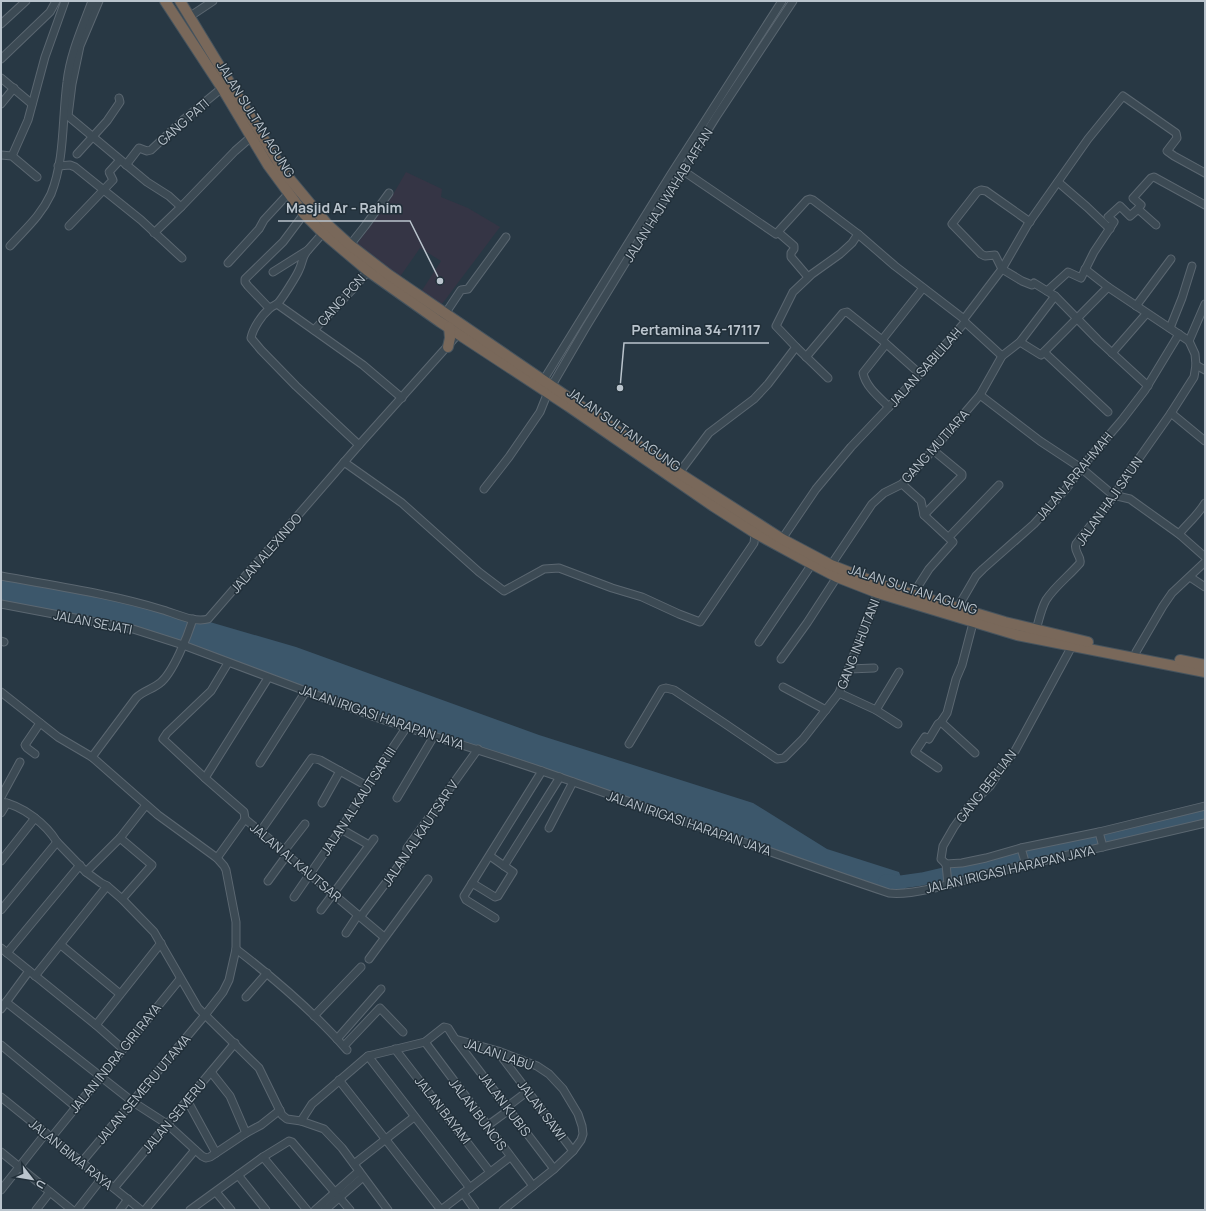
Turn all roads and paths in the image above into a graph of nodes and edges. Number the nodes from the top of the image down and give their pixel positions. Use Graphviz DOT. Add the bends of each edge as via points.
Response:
graph roads {
  1 [pos="26,1"];
  2 [pos="56,1"];
  3 [pos="65,1"];
  4 [pos="92,1"];
  5 [pos="99,1"];
  6 [pos="165,1"];
  7 [pos="180,1"];
  8 [pos="213,1"];
  9 [pos="782,1"];
  10 [pos="793,1"];
  11 [pos="189,17"];
  12 [pos="1,24"];
  13 [pos="1,59"];
  14 [pos="1,78"];
  15 [pos="14,88"];
  16 [pos="222,88"];
  17 [pos="119,98"];
  18 [pos="1,104"];
  19 [pos="32,104"];
  20 [pos="93,137"];
  21 [pos="251,137"];
  22 [pos="77,154"];
  23 [pos="1,155"];
  24 [pos="12,156"];
  25 [pos="123,163"];
  26 [pos="676,165"];
  27 [pos="58,166"];
  28 [pos="683,170"];
  29 [pos="1205,173"];
  30 [pos="37,177"];
  31 [pos="1058,182"];
  32 [pos="103,191"];
  33 [pos="389,193"];
  34 [pos="288,194"];
  35 [pos="1205,205"];
  36 [pos="181,207"];
  37 [pos="1138,209"];
  38 [pos="304,214"];
  39 [pos="1030,222"];
  40 [pos="1156,225"];
  41 [pos="69,226"];
  42 [pos="1110,229"];
  43 [pos="779,232"];
  44 [pos="154,233"];
  45 [pos="323,233"];
  46 [pos="858,234"];
  47 [pos="506,237"];
  48 [pos="350,245"];
  49 [pos="10,246"];
  50 [pos="308,250"];
  51 [pos="182,258"];
  52 [pos="1171,259"];
  53 [pos="228,263"];
  54 [pos="1192,266"];
  55 [pos="1002,269"];
  56 [pos="1085,269"];
  57 [pos="368,271"];
  58 [pos="273,272"];
  59 [pos="808,278"];
  60 [pos="1108,287"];
  61 [pos="923,288"];
  62 [pos="1048,291"];
  63 [pos="1055,296"];
  64 [pos="277,304"];
  65 [pos="1205,304"];
  66 [pos="1136,306"];
  67 [pos="269,308"];
  68 [pos="1146,314"];
  69 [pos="1077,319"];
  70 [pos="444,321"];
  71 [pos="965,321"];
  72 [pos="1170,328"];
  73 [pos="314,330"];
  74 [pos="462,333"];
  75 [pos="1178,334"];
  76 [pos="1189,341"];
  77 [pos="884,342"];
  78 [pos="1020,342"];
  79 [pos="448,347"];
  80 [pos="796,347"];
  81 [pos="1044,352"];
  82 [pos="1112,353"];
  83 [pos="1002,356"];
  84 [pos="806,357"];
  85 [pos="1196,365"];
  86 [pos="1205,370"];
  87 [pos="920,374"];
  88 [pos="828,378"];
  89 [pos="1148,386"];
  90 [pos="546,387"];
  91 [pos="980,396"];
  92 [pos="402,398"];
  93 [pos="888,407"];
  94 [pos="1108,412"];
  95 [pos="1171,413"];
  96 [pos="1205,441"];
  97 [pos="359,445"];
  98 [pos="933,450"];
  99 [pos="344,462"];
  100 [pos="1081,468"];
  101 [pos="677,476"];
  102 [pos="902,484"];
  103 [pos="999,485"];
  104 [pos="484,489"];
  105 [pos="1114,496"];
  106 [pos="1205,503"];
  107 [pos="924,515"];
  108 [pos="755,533"];
  109 [pos="1179,534"];
  110 [pos="949,537"];
  111 [pos="782,539"];
  112 [pos="1205,557"];
  113 [pos="1205,562"];
  114 [pos="812,564"];
  115 [pos="831,565"];
  116 [pos="1,576"];
  117 [pos="837,577"];
  118 [pos="1190,577"];
  119 [pos="1205,587"];
  120 [pos="880,589"];
  121 [pos="913,594"];
  122 [pos="1,604"];
  123 [pos="958,607"];
  124 [pos="193,619"];
  125 [pos="973,623"];
  126 [pos="1036,630"];
  127 [pos="184,642"];
  128 [pos="759,642"];
  129 [pos="1072,646"];
  130 [pos="1136,652"];
  131 [pos="781,659"];
  132 [pos="228,663"];
  133 [pos="1205,665"];
  134 [pos="874,668"];
  135 [pos="849,669"];
  136 [pos="899,672"];
  137 [pos="1205,672"];
  138 [pos="268,678"];
  139 [pos="783,687"];
  140 [pos="306,691"];
  141 [pos="1,692"];
  142 [pos="839,693"];
  143 [pos="826,710"];
  144 [pos="876,710"];
  145 [pos="941,722"];
  146 [pos="40,723"];
  147 [pos="898,724"];
  148 [pos="406,728"];
  149 [pos="434,736"];
  150 [pos="629,744"];
  151 [pos="478,749"];
  152 [pos="975,753"];
  153 [pos="35,754"];
  154 [pos="92,757"];
  155 [pos="20,762"];
  156 [pos="260,763"];
  157 [pos="938,768"];
  158 [pos="340,771"];
  159 [pos="542,771"];
  160 [pos="560,777"];
  161 [pos="205,778"];
  162 [pos="573,782"];
  163 [pos="367,786"];
  164 [pos="1,797"];
  165 [pos="397,798"];
  166 [pos="4,803"];
  167 [pos="322,803"];
  168 [pos="146,805"];
  169 [pos="1205,806"];
  170 [pos="1,814"];
  171 [pos="35,818"];
  172 [pos="245,819"];
  173 [pos="1205,823"];
  174 [pos="305,824"];
  175 [pos="549,828"];
  176 [pos="341,829"];
  177 [pos="260,832"];
  178 [pos="1099,834"];
  179 [pos="120,838"];
  180 [pos="57,842"];
  181 [pos="1102,845"];
  182 [pos="1021,850"];
  183 [pos="285,853"];
  184 [pos="490,856"];
  185 [pos="217,858"];
  186 [pos="1,861"];
  187 [pos="1026,864"];
  188 [pos="80,865"];
  189 [pos="504,866"];
  190 [pos="946,867"];
  191 [pos="86,872"];
  192 [pos="310,875"];
  193 [pos="428,879"];
  194 [pos="268,882"];
  195 [pos="948,882"];
  196 [pos="472,883"];
  197 [pos="107,886"];
  198 [pos="334,894"];
  199 [pos="294,897"];
  200 [pos="122,899"];
  201 [pos="1,909"];
  202 [pos="321,910"];
  203 [pos="360,916"];
  204 [pos="495,918"];
  205 [pos="346,933"];
  206 [pos="384,937"];
  207 [pos="161,943"];
  208 [pos="61,945"];
  209 [pos="1,948"];
  210 [pos="236,948"];
  211 [pos="7,953"];
  212 [pos="369,959"];
  213 [pos="361,967"];
  214 [pos="29,971"];
  215 [pos="266,973"];
  216 [pos="35,976"];
  217 [pos="180,979"];
  218 [pos="381,989"];
  219 [pos="120,994"];
  220 [pos="246,998"];
  221 [pos="6,1002"];
  222 [pos="1,1009"];
  223 [pos="205,1015"];
  224 [pos="314,1016"];
  225 [pos="96,1025"];
  226 [pos="403,1032"];
  227 [pos="337,1039"];
  228 [pos="455,1039"];
  229 [pos="424,1042"];
  230 [pos="235,1043"];
  231 [pos="1,1045"];
  232 [pos="123,1049"];
  233 [pos="395,1049"];
  234 [pos="498,1051"];
  235 [pos="368,1056"];
  236 [pos="211,1072"];
  237 [pos="101,1076"];
  238 [pos="339,1080"];
  239 [pos="528,1091"];
  240 [pos="1,1097"];
  241 [pos="187,1100"];
  242 [pos="133,1102"];
  243 [pos="76,1107"];
  244 [pos="508,1109"];
  245 [pos="283,1115"];
  246 [pos="414,1117"];
  247 [pos="301,1121"];
  248 [pos="167,1124"];
  249 [pos="487,1126"];
  250 [pos="246,1133"];
  251 [pos="48,1136"];
  252 [pos="386,1140"];
  253 [pos="195,1150"];
  254 [pos="573,1150"];
  255 [pos="1,1152"];
  256 [pos="216,1153"];
  257 [pos="263,1157"];
  258 [pos="510,1157"];
  259 [pos="81,1163"];
  260 [pos="354,1164"];
  261 [pos="19,1167"];
  262 [pos="554,1169"];
  263 [pos="490,1172"];
  264 [pos="361,1174"];
  265 [pos="238,1175"];
  266 [pos="102,1178"];
  267 [pos="533,1186"];
  268 [pos="114,1188"];
  269 [pos="470,1188"];
  270 [pos="1,1190"];
  271 [pos="50,1192"];
  272 [pos="216,1192"];
  273 [pos="463,1193"];
  274 [pos="338,1195"];
  275 [pos="128,1199"];
  276 [pos="194,1209"];
  277 [pos="36,1210"];
  278 [pos="72,1210"];
  279 [pos="77,1210"];
  280 [pos="120,1210"];
  281 [pos="141,1210"];
  282 [pos="145,1210"];
  283 [pos="231,1210"];
  284 [pos="266,1210"];
  285 [pos="307,1210"];
  286 [pos="315,1210"];
  287 [pos="325,1210"];
  288 [pos="350,1210"];
  289 [pos="388,1210"];
  290 [pos="440,1210"];
  291 [pos="476,1210"];
  292 [pos="503,1210"];
  1 -- 12 [label="street"];
  2 -- 13 [label="street" via="50,12"];
  3 -- 19 [label="street" via="45,56"];
  4 -- 27 [label="street" via="71,56"];
  5 -- 20 [label="street" via="80,46 72,84 69,116"];
  6 -- 16 [label="highway, JALAN SULTAN AGUNG"];
  7 -- 11 [label="highway, JALAN SULTAN AGUNG"];
  8 -- 11 [label="street"];
  9 -- 26 [label="street, JALAN HAJI WAHAB AFFAN"];
  10 -- 28 [label="street, JALAN HAJI WAHAB AFFAN"];
  11 -- 48 [label="highway, JALAN SULTAN AGUNG" via="284,172 328,225"];
  14 -- 15 [label="street"];
  15 -- 18 [label="street"];
  15 -- 19 [label="street"];
  16 -- 21 [label="highway, JALAN SULTAN AGUNG"];
  16 -- 25 [label="street, GANG PATI" via="151,150 140,148"];
  17 -- 20 [label="street" via="120,102"];
  19 -- 24 [label="street"];
  20 -- 22 [label="street"];
  20 -- 25 [label="street"];
  21 -- 34 [label="highway, JALAN SULTAN AGUNG"];
  21 -- 36 [label="street" via="235,150"];
  23 -- 24 [label="street"];
  24 -- 30 [label="street"];
  25 -- 32 [label="street" via="109,172 113,180"];
  25 -- 36 [label="street"];
  26 -- 28 [label="street"];
  26 -- 90 [label="street, JALAN HAJI WAHAB AFFAN"];
  27 -- 32 [label="street" via="73,166"];
  27 -- 49 [label="street" via="50,195 38,216"];
  28 -- 43 [label="street" via="774,233"];
  28 -- 90 [label="street, JALAN HAJI WAHAB AFFAN"];
  29 -- 31 [label="street, JALAN SABILILAH" via="1167,151 1177,138 1176,133 1123,96"];
  31 -- 39 [label="street, JALAN SABILILAH"];
  31 -- 42 [label="street"];
  32 -- 41 [label="street"];
  32 -- 44 [label="street"];
  33 -- 48 [label="street"];
  34 -- 38 [label="highway, JALAN SULTAN AGUNG"];
  34 -- 53 [label="street"];
  35 -- 37 [label="street" via="1151,178 1133,198 1141,205"];
  36 -- 44 [label="street"];
  37 -- 40 [label="street"];
  37 -- 42 [label="street" via="1130,216 1120,206 1108,217 1114,222"];
  38 -- 45 [label="highway, JALAN SULTAN AGUNG"];
  38 -- 67 [label="street" via="282,242 245,279 248,286"];
  39 -- 55 [label="street, JALAN SABILILAH"];
  39 -- 55 [label="street" via="981,190 952,223 981,254 995,255"];
  42 -- 56 [label="street"];
  43 -- 46 [label="street" via="810,199"];
  43 -- 59 [label="street" via="794,246 791,257"];
  44 -- 51 [label="street"];
  45 -- 50 [label="street"];
  45 -- 57 [label="highway, JALAN SULTAN AGUNG"];
  46 -- 59 [label="street" via="840,254"];
  46 -- 61 [label="street"];
  47 -- 70 [label="street" via="468,289 461,290"];
  48 -- 70 [label="highway, JALAN SULTAN AGUNG"];
  50 -- 58 [label="street"];
  50 -- 64 [label="street" via="303,256 298,272"];
  52 -- 66 [label="street"];
  54 -- 72 [label="street"];
  55 -- 62 [label="street" via="1022,281 1032,285 1034,283"];
  55 -- 71 [label="street, JALAN SABILILAH"];
  56 -- 60 [label="street"];
  56 -- 62 [label="street" via="1082,278 1068,272"];
  57 -- 70 [label="highway, JALAN SULTAN AGUNG"];
  57 -- 73 [label="street, GANG PGN"];
  59 -- 80 [label="street" via="792,294 776,326"];
  60 -- 66 [label="street"];
  60 -- 69 [label="street"];
  61 -- 71 [label="street"];
  61 -- 77 [label="street"];
  62 -- 63 [label="street"];
  63 -- 69 [label="street"];
  63 -- 78 [label="street"];
  64 -- 67 [label="street"];
  64 -- 73 [label="street"];
  65 -- 76 [label="street"];
  66 -- 68 [label="street"];
  67 -- 97 [label="street" via="251,339 296,386"];
  68 -- 72 [label="street"];
  68 -- 82 [label="street"];
  69 -- 81 [label="street"];
  69 -- 82 [label="street"];
  70 -- 74 [label="highway, JALAN SULTAN AGUNG"];
  70 -- 79 [label="highway" via="450,338"];
  71 -- 83 [label="street"];
  71 -- 87 [label="street, JALAN SABILILAH"];
  72 -- 75 [label="street"];
  73 -- 92 [label="street" via="363,365"];
  74 -- 79 [label="highway"];
  74 -- 90 [label="highway, JALAN SULTAN AGUNG"];
  75 -- 76 [label="street"];
  75 -- 89 [label="street, JALAN ARRAHMAH"];
  76 -- 85 [label="street"];
  77 -- 84 [label="street" via="850,313 845,312"];
  77 -- 87 [label="street"];
  77 -- 93 [label="street" via="863,373 870,388"];
  78 -- 81 [label="street" via="1041,355"];
  78 -- 83 [label="street"];
  79 -- 92 [label="street, JALAN ALEXINDO"];
  80 -- 84 [label="street"];
  80 -- 101 [label="street" via="747,406 709,434"];
  81 -- 94 [label="street"];
  82 -- 89 [label="street"];
  83 -- 91 [label="street, GANG MUTIARA"];
  84 -- 88 [label="street"];
  85 -- 86 [label="street"];
  85 -- 95 [label="street, JALAN HAJI SA'UN" via="1194,377"];
  87 -- 93 [label="street, JALAN SABILILAH"];
  89 -- 100 [label="street, JALAN ARRAHMAH"];
  90 -- 101 [label="highway, JALAN SULTAN AGUNG"];
  90 -- 104 [label="street" via="540,412"];
  91 -- 98 [label="street, GANG MUTIARA"];
  91 -- 100 [label="street"];
  92 -- 97 [label="street, JALAN ALEXINDO"];
  93 -- 111 [label="street, JALAN SABILILAH" via="816,489"];
  95 -- 96 [label="street"];
  95 -- 105 [label="street, JALAN HAJI SA'UN"];
  97 -- 99 [label="street, JALAN ALEXINDO"];
  98 -- 102 [label="street, GANG MUTIARA"];
  98 -- 107 [label="street" via="962,476"];
  99 -- 108 [label="street" via="402,503 504,591 544,569 559,568 642,597 698,622 703,619 754,543"];
  99 -- 124 [label="street, JALAN ALEXINDO" via="211,616 203,620"];
  100 -- 105 [label="street"];
  100 -- 123 [label="street, JALAN ARRAHMAH" via="1042,515 976,576"];
  101 -- 108 [label="highway, JALAN SULTAN AGUNG"];
  101 -- 111 [label="highway, JALAN SULTAN AGUNG"];
  102 -- 107 [label="street" via="921,501"];
  102 -- 115 [label="street, GANG MUTIARA" via="884,493 872,504"];
  103 -- 110 [label="street"];
  105 -- 109 [label="street" via="1130,499"];
  105 -- 126 [label="street, JALAN HAJI SA'UN" via="1076,544 1075,550 1081,560 1080,563 1049,597"];
  106 -- 109 [label="street"];
  107 -- 110 [label="street"];
  108 -- 114 [label="highway, JALAN SULTAN AGUNG"];
  109 -- 112 [label="street"];
  110 -- 121 [label="street" via="953,543 929,569"];
  111 -- 115 [label="highway, JALAN SULTAN AGUNG"];
  113 -- 118 [label="street"];
  114 -- 117 [label="highway, JALAN SULTAN AGUNG"];
  114 -- 128 [label="street"];
  115 -- 120 [label="highway, JALAN SULTAN AGUNG"];
  116 -- 124 [label="street, JALAN ALEXINDO" via="142,603"];
  117 -- 120 [label="highway, JALAN SULTAN AGUNG"];
  117 -- 131 [label="street"];
  118 -- 119 [label="street"];
  118 -- 130 [label="street" via="1176,589 1163,606"];
  120 -- 121 [label="highway, JALAN SULTAN AGUNG"];
  120 -- 125 [label="highway, JALAN SULTAN AGUNG"];
  120 -- 135 [label="street, GANG INHUTANI"];
  121 -- 123 [label="highway, JALAN SULTAN AGUNG"];
  122 -- 127 [label="street, JALAN SEJATI" via="131,628"];
  123 -- 126 [label="highway, JALAN SULTAN AGUNG"];
  124 -- 127 [label="street"];
  125 -- 129 [label="highway, JALAN SULTAN AGUNG"];
  125 -- 145 [label="street" via="947,713"];
  126 -- 130 [label="highway, JALAN SULTAN AGUNG"];
  127 -- 132 [label="street, JALAN IRIGASI HARAPAN JAYA"];
  127 -- 154 [label="street" via="163,680 136,698"];
  129 -- 137 [label="highway, JALAN SULTAN AGUNG"];
  129 -- 190 [label="street, GANG BERLIAN" via="1015,751 990,786 969,806 945,842 941,859"];
  130 -- 133 [label="highway, JALAN SULTAN AGUNG"];
  132 -- 138 [label="street, JALAN IRIGASI HARAPAN JAYA"];
  132 -- 161 [label="street" via="211,691 163,739"];
  134 -- 135 [label="street"];
  135 -- 142 [label="street, GANG INHUTANI"];
  136 -- 144 [label="street"];
  138 -- 140 [label="street, JALAN IRIGASI HARAPAN JAYA"];
  138 -- 161 [label="street"];
  139 -- 143 [label="street"];
  140 -- 148 [label="street, JALAN IRIGASI HARAPAN JAYA"];
  140 -- 156 [label="street"];
  141 -- 146 [label="street"];
  142 -- 143 [label="street, GANG INHUTANI"];
  142 -- 144 [label="street"];
  143 -- 150 [label="street, GANG INHUTANI" via="803,739 784,758 777,759 674,690 666,688 662,689"];
  144 -- 147 [label="street"];
  145 -- 152 [label="street"];
  145 -- 157 [label="street" via="929,738 925,737 916,751 916,754"];
  146 -- 153 [label="street" via="25,745"];
  146 -- 154 [label="street"];
  148 -- 149 [label="street, JALAN IRIGASI HARAPAN JAYA"];
  148 -- 163 [label="street, JALAN AL KAUTSAR III"];
  149 -- 151 [label="street, JALAN IRIGASI HARAPAN JAYA"];
  149 -- 165 [label="street"];
  151 -- 159 [label="street, JALAN IRIGASI HARAPAN JAYA"];
  151 -- 203 [label="street, JALAN AL KAUTSAR V" via="407,848 406,856"];
  154 -- 168 [label="street"];
  155 -- 164 [label="street"];
  158 -- 163 [label="street"];
  158 -- 167 [label="street"];
  158 -- 177 [label="street" via="312,758"];
  159 -- 160 [label="street, JALAN IRIGASI HARAPAN JAYA"];
  159 -- 184 [label="street"];
  160 -- 162 [label="street, JALAN IRIGASI HARAPAN JAYA"];
  160 -- 189 [label="street"];
  161 -- 172 [label="street" via="244,812"];
  162 -- 175 [label="street"];
  162 -- 195 [label="street, JALAN IRIGASI HARAPAN JAYA" via="889,893 907,893"];
  163 -- 176 [label="street, JALAN AL KAUTSAR III"];
  166 -- 170 [label="street"];
  166 -- 171 [label="street"];
  168 -- 179 [label="street"];
  168 -- 185 [label="street"];
  169 -- 178 [label="street"];
  171 -- 180 [label="street"];
  171 -- 186 [label="street"];
  172 -- 177 [label="street, JALAN AL KAUTSAR"];
  172 -- 185 [label="street, JALAN AL KAUTSAR"];
  173 -- 181 [label="street, JALAN IRIGASI HARAPAN JAYA"];
  174 -- 183 [label="street"];
  176 -- 192 [label="street, JALAN AL KAUTSAR III"];
  176 -- 198 [label="street" via="372,842"];
  177 -- 183 [label="street, JALAN AL KAUTSAR"];
  178 -- 181 [label="street"];
  178 -- 182 [label="street"];
  179 -- 191 [label="street"];
  179 -- 200 [label="street" via="152,865"];
  180 -- 188 [label="street"];
  180 -- 201 [label="street"];
  181 -- 187 [label="street, JALAN IRIGASI HARAPAN JAYA"];
  182 -- 187 [label="street"];
  182 -- 190 [label="street"];
  183 -- 192 [label="street, JALAN AL KAUTSAR"];
  183 -- 194 [label="street"];
  184 -- 189 [label="street"];
  184 -- 196 [label="street"];
  185 -- 210 [label="street" via="226,870 236,922"];
  187 -- 195 [label="street, JALAN IRIGASI HARAPAN JAYA"];
  188 -- 191 [label="street"];
  188 -- 211 [label="street"];
  189 -- 196 [label="street" via="513,873 497,896"];
  190 -- 195 [label="street"];
  191 -- 197 [label="street"];
  192 -- 198 [label="street, JALAN AL KAUTSAR"];
  192 -- 199 [label="street, JALAN AL KAUTSAR III"];
  193 -- 206 [label="street"];
  196 -- 204 [label="street" via="464,896 465,899"];
  197 -- 200 [label="street"];
  197 -- 208 [label="street"];
  198 -- 202 [label="street"];
  198 -- 203 [label="street, JALAN AL KAUTSAR"];
  200 -- 207 [label="street" via="154,932"];
  203 -- 205 [label="street, JALAN AL KAUTSAR V"];
  203 -- 206 [label="street, JALAN AL KAUTSAR"];
  206 -- 212 [label="street"];
  207 -- 217 [label="street"];
  207 -- 219 [label="street"];
  208 -- 216 [label="street"];
  208 -- 219 [label="street"];
  209 -- 211 [label="street"];
  210 -- 215 [label="street"];
  210 -- 223 [label="street" via="229,980"];
  211 -- 214 [label="street"];
  213 -- 224 [label="street"];
  214 -- 216 [label="street"];
  214 -- 221 [label="street"];
  215 -- 220 [label="street"];
  215 -- 224 [label="street"];
  216 -- 225 [label="street"];
  217 -- 223 [label="street"];
  217 -- 232 [label="street, JALAN INDRA GIRI RAYA"];
  218 -- 227 [label="street"];
  219 -- 225 [label="street"];
  221 -- 222 [label="street"];
  221 -- 237 [label="street"];
  223 -- 230 [label="street"];
  223 -- 242 [label="street, JALAN SEMERU UTAMA"];
  224 -- 227 [label="street"];
  225 -- 232 [label="street"];
  226 -- 227 [label="street" via="380,1008 345,1048"];
  228 -- 229 [label="street, JALAN LABU" via="448,1028 444,1027"];
  228 -- 234 [label="street, JALAN LABU"];
  228 -- 244 [label="street, JALAN KUBIS"];
  229 -- 233 [label="street, JALAN LABU"];
  229 -- 249 [label="street, JALAN BUNCIS"];
  230 -- 236 [label="street, JALAN SEMERU"];
  230 -- 245 [label="street" via="264,1075"];
  231 -- 243 [label="street"];
  232 -- 237 [label="street, JALAN INDRA GIRI RAYA"];
  233 -- 235 [label="street, JALAN LABU"];
  233 -- 263 [label="street, JALAN BAYAM"];
  234 -- 239 [label="street, JALAN SAWI"];
  234 -- 254 [label="street, JALAN LABU" via="543,1070 563,1089 582,1126 581,1140"];
  235 -- 238 [label="street, JALAN LABU"];
  235 -- 246 [label="street"];
  236 -- 241 [label="street, JALAN SEMERU"];
  236 -- 250 [label="street" via="230,1096"];
  237 -- 242 [label="street"];
  237 -- 243 [label="street, JALAN INDRA GIRI RAYA"];
  238 -- 247 [label="street, JALAN LABU" via="312,1104"];
  238 -- 252 [label="street"];
  239 -- 244 [label="street"];
  239 -- 254 [label="street, JALAN SAWI"];
  240 -- 251 [label="street, JALAN BIMA RAYA"];
  241 -- 248 [label="street, JALAN SEMERU"];
  241 -- 256 [label="street"];
  242 -- 248 [label="street"];
  242 -- 259 [label="street, JALAN SEMERU UTAMA"];
  243 -- 251 [label="street, JALAN INDRA GIRI RAYA"];
  244 -- 249 [label="street"];
  244 -- 262 [label="street, JALAN KUBIS"];
  245 -- 247 [label="street"];
  245 -- 250 [label="street"];
  246 -- 252 [label="street"];
  246 -- 269 [label="street"];
  247 -- 260 [label="street" via="324,1129"];
  248 -- 253 [label="street"];
  248 -- 268 [label="street, JALAN SEMERU"];
  249 -- 258 [label="street, JALAN BUNCIS"];
  250 -- 256 [label="street"];
  251 -- 259 [label="street, JALAN BIMA RAYA"];
  251 -- 261 [label="street, JALAN INDRA GIRI RAYA"];
  252 -- 260 [label="street"];
  252 -- 290 [label="street"];
  253 -- 256 [label="street" via="206,1158"];
  253 -- 282 [label="street"];
  254 -- 262 [label="street, JALAN LABU"];
  255 -- 261 [label="street"];
  257 -- 265 [label="street"];
  257 -- 274 [label="street" via="286,1142 292,1142"];
  257 -- 285 [label="street"];
  258 -- 263 [label="street"];
  258 -- 267 [label="street, JALAN BUNCIS"];
  259 -- 266 [label="street, JALAN BIMA RAYA"];
  260 -- 264 [label="street"];
  261 -- 270 [label="street, JALAN INDRA GIRI RAYA"];
  261 -- 271 [label="street"];
  262 -- 267 [label="street, JALAN LABU"];
  263 -- 269 [label="street"];
  264 -- 274 [label="street"];
  264 -- 289 [label="street"];
  265 -- 272 [label="street"];
  265 -- 284 [label="street"];
  266 -- 268 [label="street, JALAN BIMA RAYA"];
  266 -- 279 [label="street"];
  267 -- 292 [label="street, JALAN LABU"];
  268 -- 275 [label="street, JALAN BIMA RAYA"];
  269 -- 273 [label="street"];
  271 -- 277 [label="street"];
  271 -- 278 [label="street"];
  272 -- 276 [label="street"];
  272 -- 283 [label="street"];
  273 -- 290 [label="street"];
  273 -- 291 [label="street"];
  274 -- 286 [label="street"];
  274 -- 287 [label="street"];
  274 -- 288 [label="street"];
  275 -- 280 [label="street"];
  275 -- 281 [label="street, JALAN BIMA RAYA"];
}
